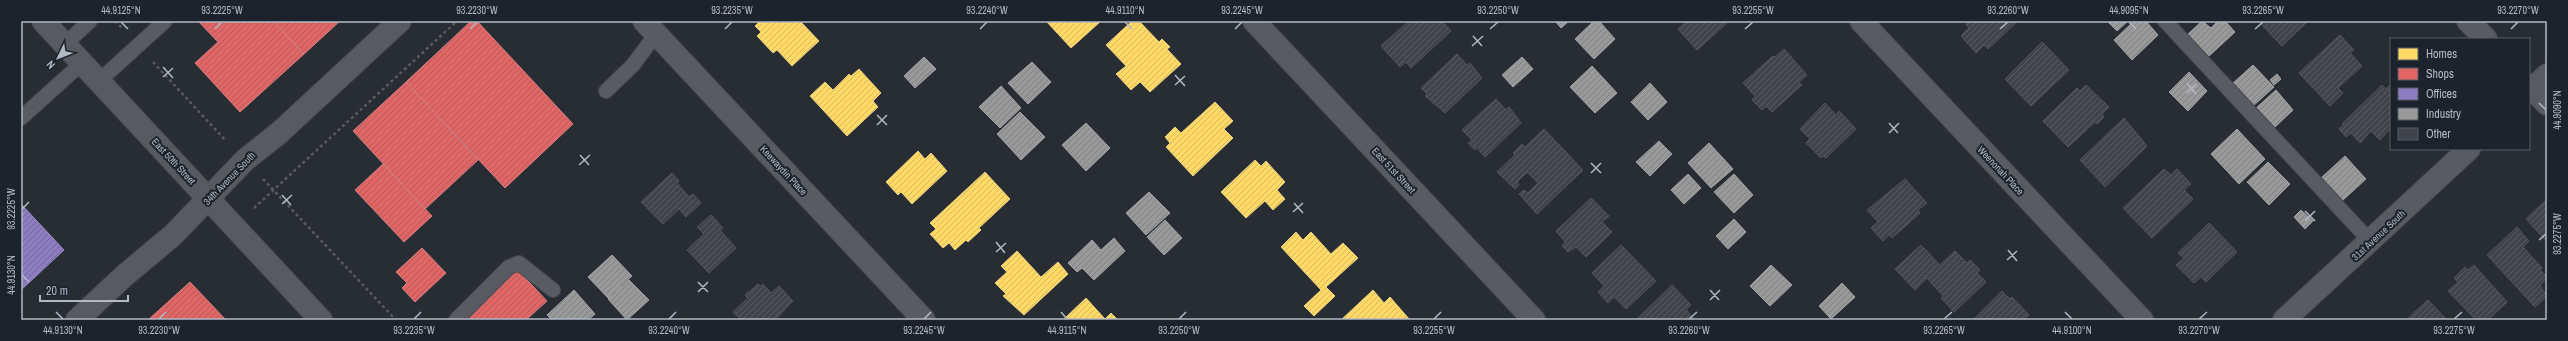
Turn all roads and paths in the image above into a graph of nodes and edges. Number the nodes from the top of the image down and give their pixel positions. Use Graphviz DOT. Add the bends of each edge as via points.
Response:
graph roads {
  1 [pos="43,21"];
  2 [pos="90,21"];
  3 [pos="115,21"];
  4 [pos="165,21"];
  5 [pos="400,21"];
  6 [pos="457,21"];
  7 [pos="1254,21"];
  8 [pos="1861,21"];
  9 [pos="2165,21"];
  10 [pos="2468,21"];
  11 [pos="650,27"];
  12 [pos="2485,38"];
  13 [pos="65,44"];
  14 [pos="138,46"];
  15 [pos="82,63"];
  16 [pos="99,81"];
  17 [pos="606,91"];
  18 [pos="21,118"];
  19 [pos="226,142"];
  20 [pos="2468,150"];
  21 [pos="261,176"];
  22 [pos="274,191"];
  23 [pos="209,199"];
  24 [pos="252,210"];
  25 [pos="2371,242"];
  26 [pos="553,290"];
  27 [pos="77,320"];
  28 [pos="321,320"];
  29 [pos="396,320"];
  30 [pos="456,320"];
  31 [pos="924,320"];
  32 [pos="1534,320"];
  33 [pos="2142,320"];
  34 [pos="2284,320"];
  1 -- 13 [label="street, East 50th Street"];
  2 -- 13 [label="lane"];
  3 -- 14 [label="path"];
  4 -- 14 [label="lane"];
  5 -- 23 [label="street, 34th Avenue South" via="279,133 245,160"];
  6 -- 22 [label="path"];
  7 -- 32 [label="street, East 51st Street"];
  8 -- 33 [label="street, Weenonah Place"];
  9 -- 25 [label="lane"];
  10 -- 12 [label="street"];
  11 -- 17 [label="lane" via="634,65"];
  11 -- 31 [label="street, Keewaydin Place"];
  13 -- 15 [label="street, East 50th Street"];
  14 -- 16 [label="lane"];
  14 -- 19 [label="path"];
  15 -- 16 [label="street, East 50th Street"];
  15 -- 18 [label="lane"];
  16 -- 23 [label="street, East 50th Street"];
  20 -- 25 [label="street, 31st Avenue South"];
  21 -- 22 [label="path"];
  22 -- 24 [label="path"];
  22 -- 29 [label="path"];
  23 -- 27 [label="street, 34th Avenue South" via="173,235"];
  23 -- 28 [label="street, East 50th Street"];
  25 -- 34 [label="street, 31st Avenue South"];
  26 -- 30 [label="lane" via="519,263 509,267"];
}
